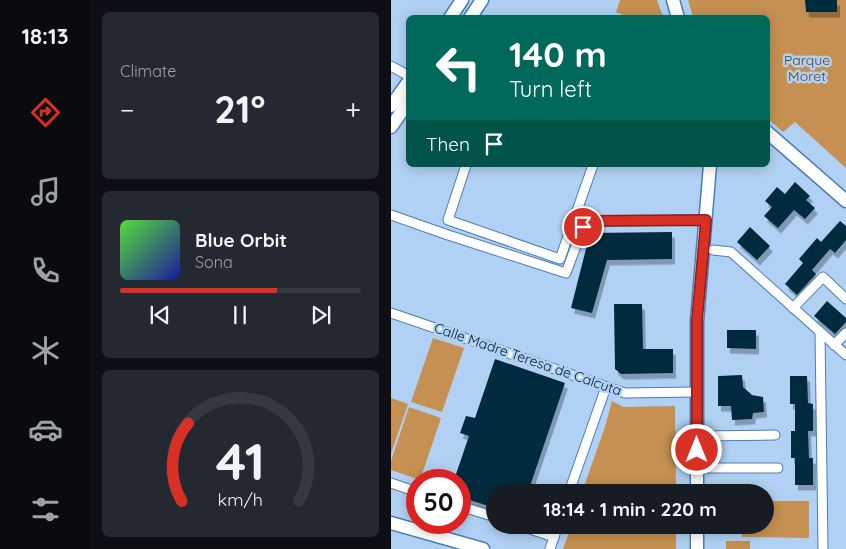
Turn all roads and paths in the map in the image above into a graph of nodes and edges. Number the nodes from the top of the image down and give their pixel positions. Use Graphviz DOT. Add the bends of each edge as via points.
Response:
graph roads {
  1 [pos="462,0"];
  2 [pos="481,0"];
  3 [pos="673,0"];
  4 [pos="452,15"];
  5 [pos="472,15"];
  6 [pos="676,15"];
  7 [pos="391,66"];
  8 [pos="406,74"];
  9 [pos="406,85"];
  10 [pos="406,105"];
  11 [pos="391,106"];
  12 [pos="391,127"];
  13 [pos="770,135"];
  14 [pos="465,167"];
  15 [pos="592,167"];
  16 [pos="710,167"];
  17 [pos="846,201"];
  18 [pos="392,218"];
  19 [pos="706,220"];
  20 [pos="713,250"];
  21 [pos="846,299"];
  22 [pos="793,308"];
  23 [pos="391,313"];
  24 [pos="820,333"];
  25 [pos="846,333"];
  26 [pos="834,345"];
  27 [pos="846,354"];
  28 [pos="606,387"];
  29 [pos="697,392"];
  30 [pos="775,435"];
  31 [pos="697,436"];
  32 [pos="697,468"];
  33 [pos="778,468"];
  34 [pos="391,483"];
  35 [pos="572,484"];
  36 [pos="697,484"];
  37 [pos="406,488"];
  38 [pos="471,509"];
  39 [pos="486,514"];
  40 [pos="391,523"];
  41 [pos="546,534"];
  42 [pos="556,534"];
  43 [pos="697,534"];
  44 [pos="555,537"];
  45 [pos="483,549"];
  46 [pos="550,549"];
  47 [pos="697,549"];
  48 [pos="823,549"];
  1 -- 4 [label="main road"];
  2 -- 5 [label="main road"];
  3 -- 6 [label="main road"];
  7 -- 8 [label="street"];
  9 -- 11 [label="main road"];
  10 -- 12 [label="main road"];
  13 -- 17 [label="main road"];
  14 -- 15 [label="street" via="448,220 561,259"];
  16 -- 19 [label="main road"];
  18 -- 19 [label="street" via="566,273 588,221"];
  19 -- 29 [label="main road" via="697,320"];
  20 -- 22 [label="street" via="731,252"];
  21 -- 22 [label="street" via="823,277"];
  22 -- 24 [label="street"];
  23 -- 28 [label="street, Calle Madre Teresa de Calcuta"];
  24 -- 26 [label="street"];
  24 -- 48 [label="street"];
  25 -- 26 [label="street"];
  26 -- 27 [label="street"];
  28 -- 29 [label="street, Calle Madre Teresa de Calcuta" via="625,392"];
  28 -- 35 [label="street"];
  29 -- 31 [label="main road"];
  30 -- 31 [label="street"];
  31 -- 32 [label="main road"];
  32 -- 33 [label="street"];
  32 -- 36 [label="main road"];
  34 -- 37 [label="street"];
  38 -- 39 [label="street"];
  40 -- 45 [label="main road"];
  41 -- 44 [label="street"];
  42 -- 44 [label="street"];
  43 -- 47 [label="main road"];
  44 -- 46 [label="street"];
}
